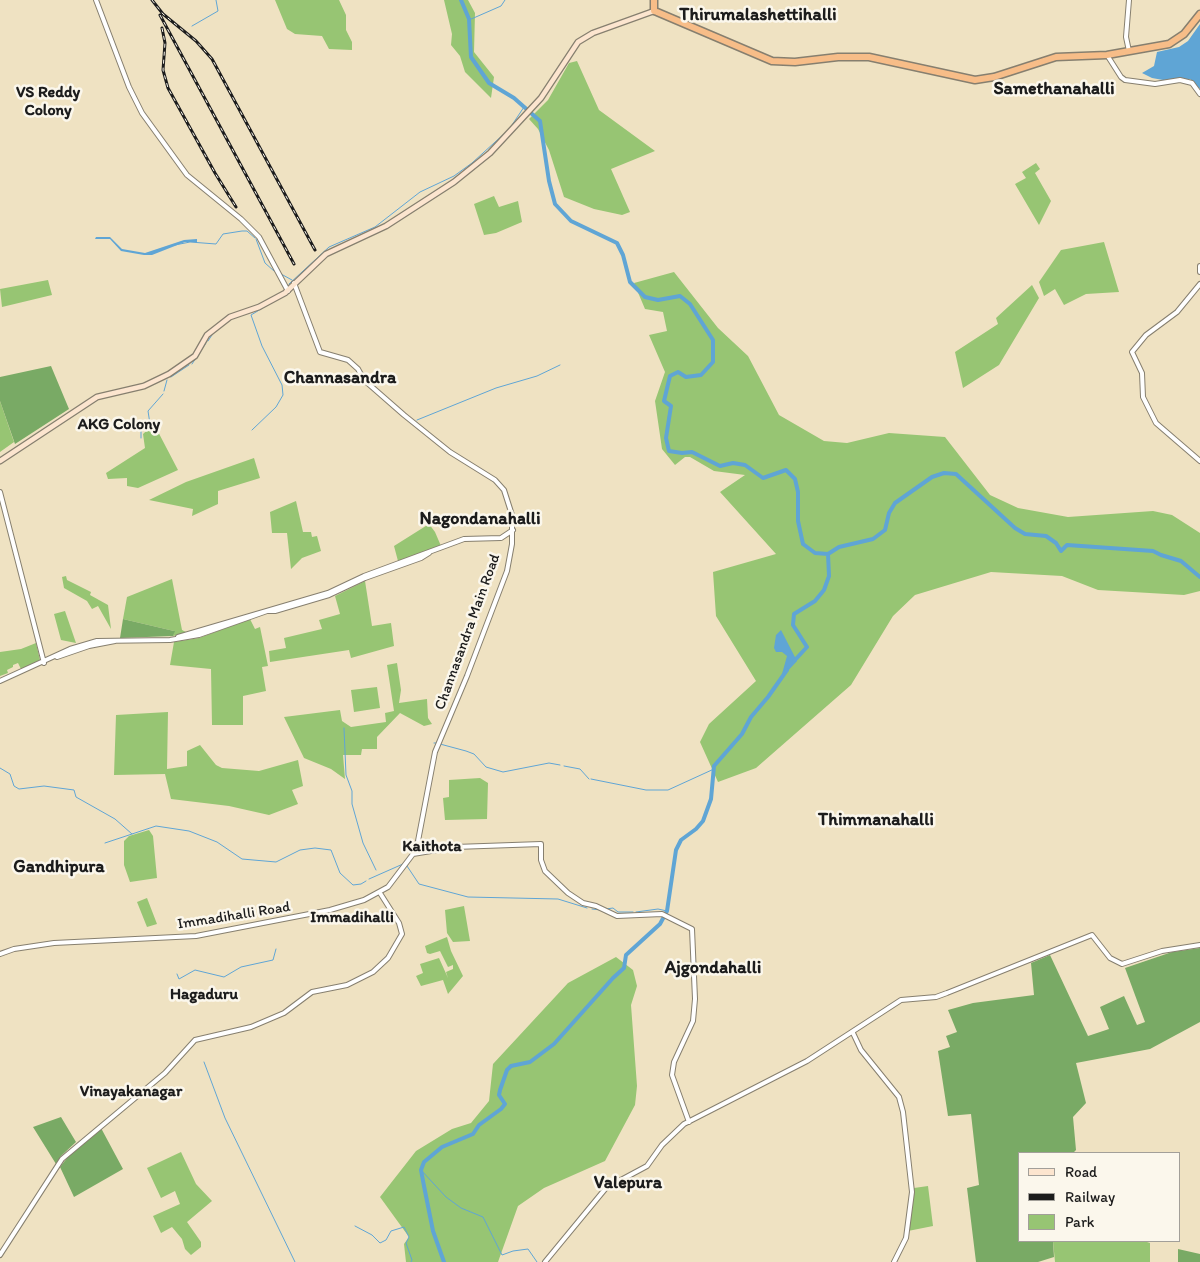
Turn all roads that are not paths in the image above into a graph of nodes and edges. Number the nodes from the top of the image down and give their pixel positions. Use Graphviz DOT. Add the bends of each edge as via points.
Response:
graph roads {
  1 [pos="96,0"];
  2 [pos="654,0"];
  3 [pos="1129,0"];
  4 [pos="654,11"];
  5 [pos="1200,14"];
  6 [pos="1129,51"];
  7 [pos="1107,55"];
  8 [pos="1200,94"];
  9 [pos="1200,266"];
  10 [pos="1200,272"];
  11 [pos="294,284"];
  12 [pos="1200,284"];
  13 [pos="288,289"];
  14 [pos="0,460"];
  15 [pos="1200,461"];
  16 [pos="0,492"];
  17 [pos="513,530"];
  18 [pos="44,663"];
  19 [pos="0,681"];
  20 [pos="413,854"];
  21 [pos="380,893"];
  22 [pos="1200,945"];
  23 [pos="0,954"];
  24 [pos="853,1032"];
  25 [pos="688,1122"];
  26 [pos="0,1255"];
  27 [pos="545,1262"];
  28 [pos="894,1262"];
  1 -- 13 [label="street" via="142,113 178,166 259,237"];
  2 -- 4 [label="highway"];
  3 -- 6 [label="street" via="1126,36"];
  4 -- 7 [label="highway" via="733,46 779,62 869,57 975,80 1056,57"];
  4 -- 11 [label="main road" via="593,33 578,42 548,90 480,165 386,226 326,254"];
  5 -- 6 [label="highway" via="1175,41"];
  6 -- 7 [label="highway"];
  7 -- 8 [label="street" via="1125,80 1155,84 1180,80 1192,83"];
  9 -- 10 [label="street"];
  11 -- 13 [label="main road"];
  11 -- 17 [label="street, Channasandra Main Road" via="320,352 348,360 364,380 404,415 450,452 495,480 510,504"];
  12 -- 15 [label="street" via="1177,312 1147,334 1132,352 1142,373 1143,397 1156,423"];
  13 -- 14 [label="main road" via="205,333 189,358 150,382 96,394"];
  16 -- 18 [label="street"];
  17 -- 18 [label="street" via="501,538 464,539 329,595 199,635 88,644"];
  17 -- 20 [label="street, Channasandra Main Road" via="507,571 435,752"];
  18 -- 19 [label="street"];
  20 -- 21 [label="street, Channasandra Main Road" via="388,888"];
  20 -- 25 [label="street" via="455,847 542,844 544,871 583,903 617,916 662,914 691,928 694,933 693,1020 674,1062 672,1075"];
  21 -- 23 [label="street, Immadihalli Road" via="330,910 196,936 54,943"];
  21 -- 26 [label="street" via="399,923 402,934 378,967 347,985 312,992 284,1013 251,1027 195,1040 165,1073 62,1159"];
  22 -- 24 [label="street" via="1162,951 1122,964 1110,958 1092,935 936,997 901,1000"];
  24 -- 25 [label="street" via="800,1065"];
  24 -- 28 [label="street" via="861,1050 899,1097 903,1112 912,1192 906,1238"];
  25 -- 27 [label="street" via="673,1134 647,1166 606,1188"];
}
